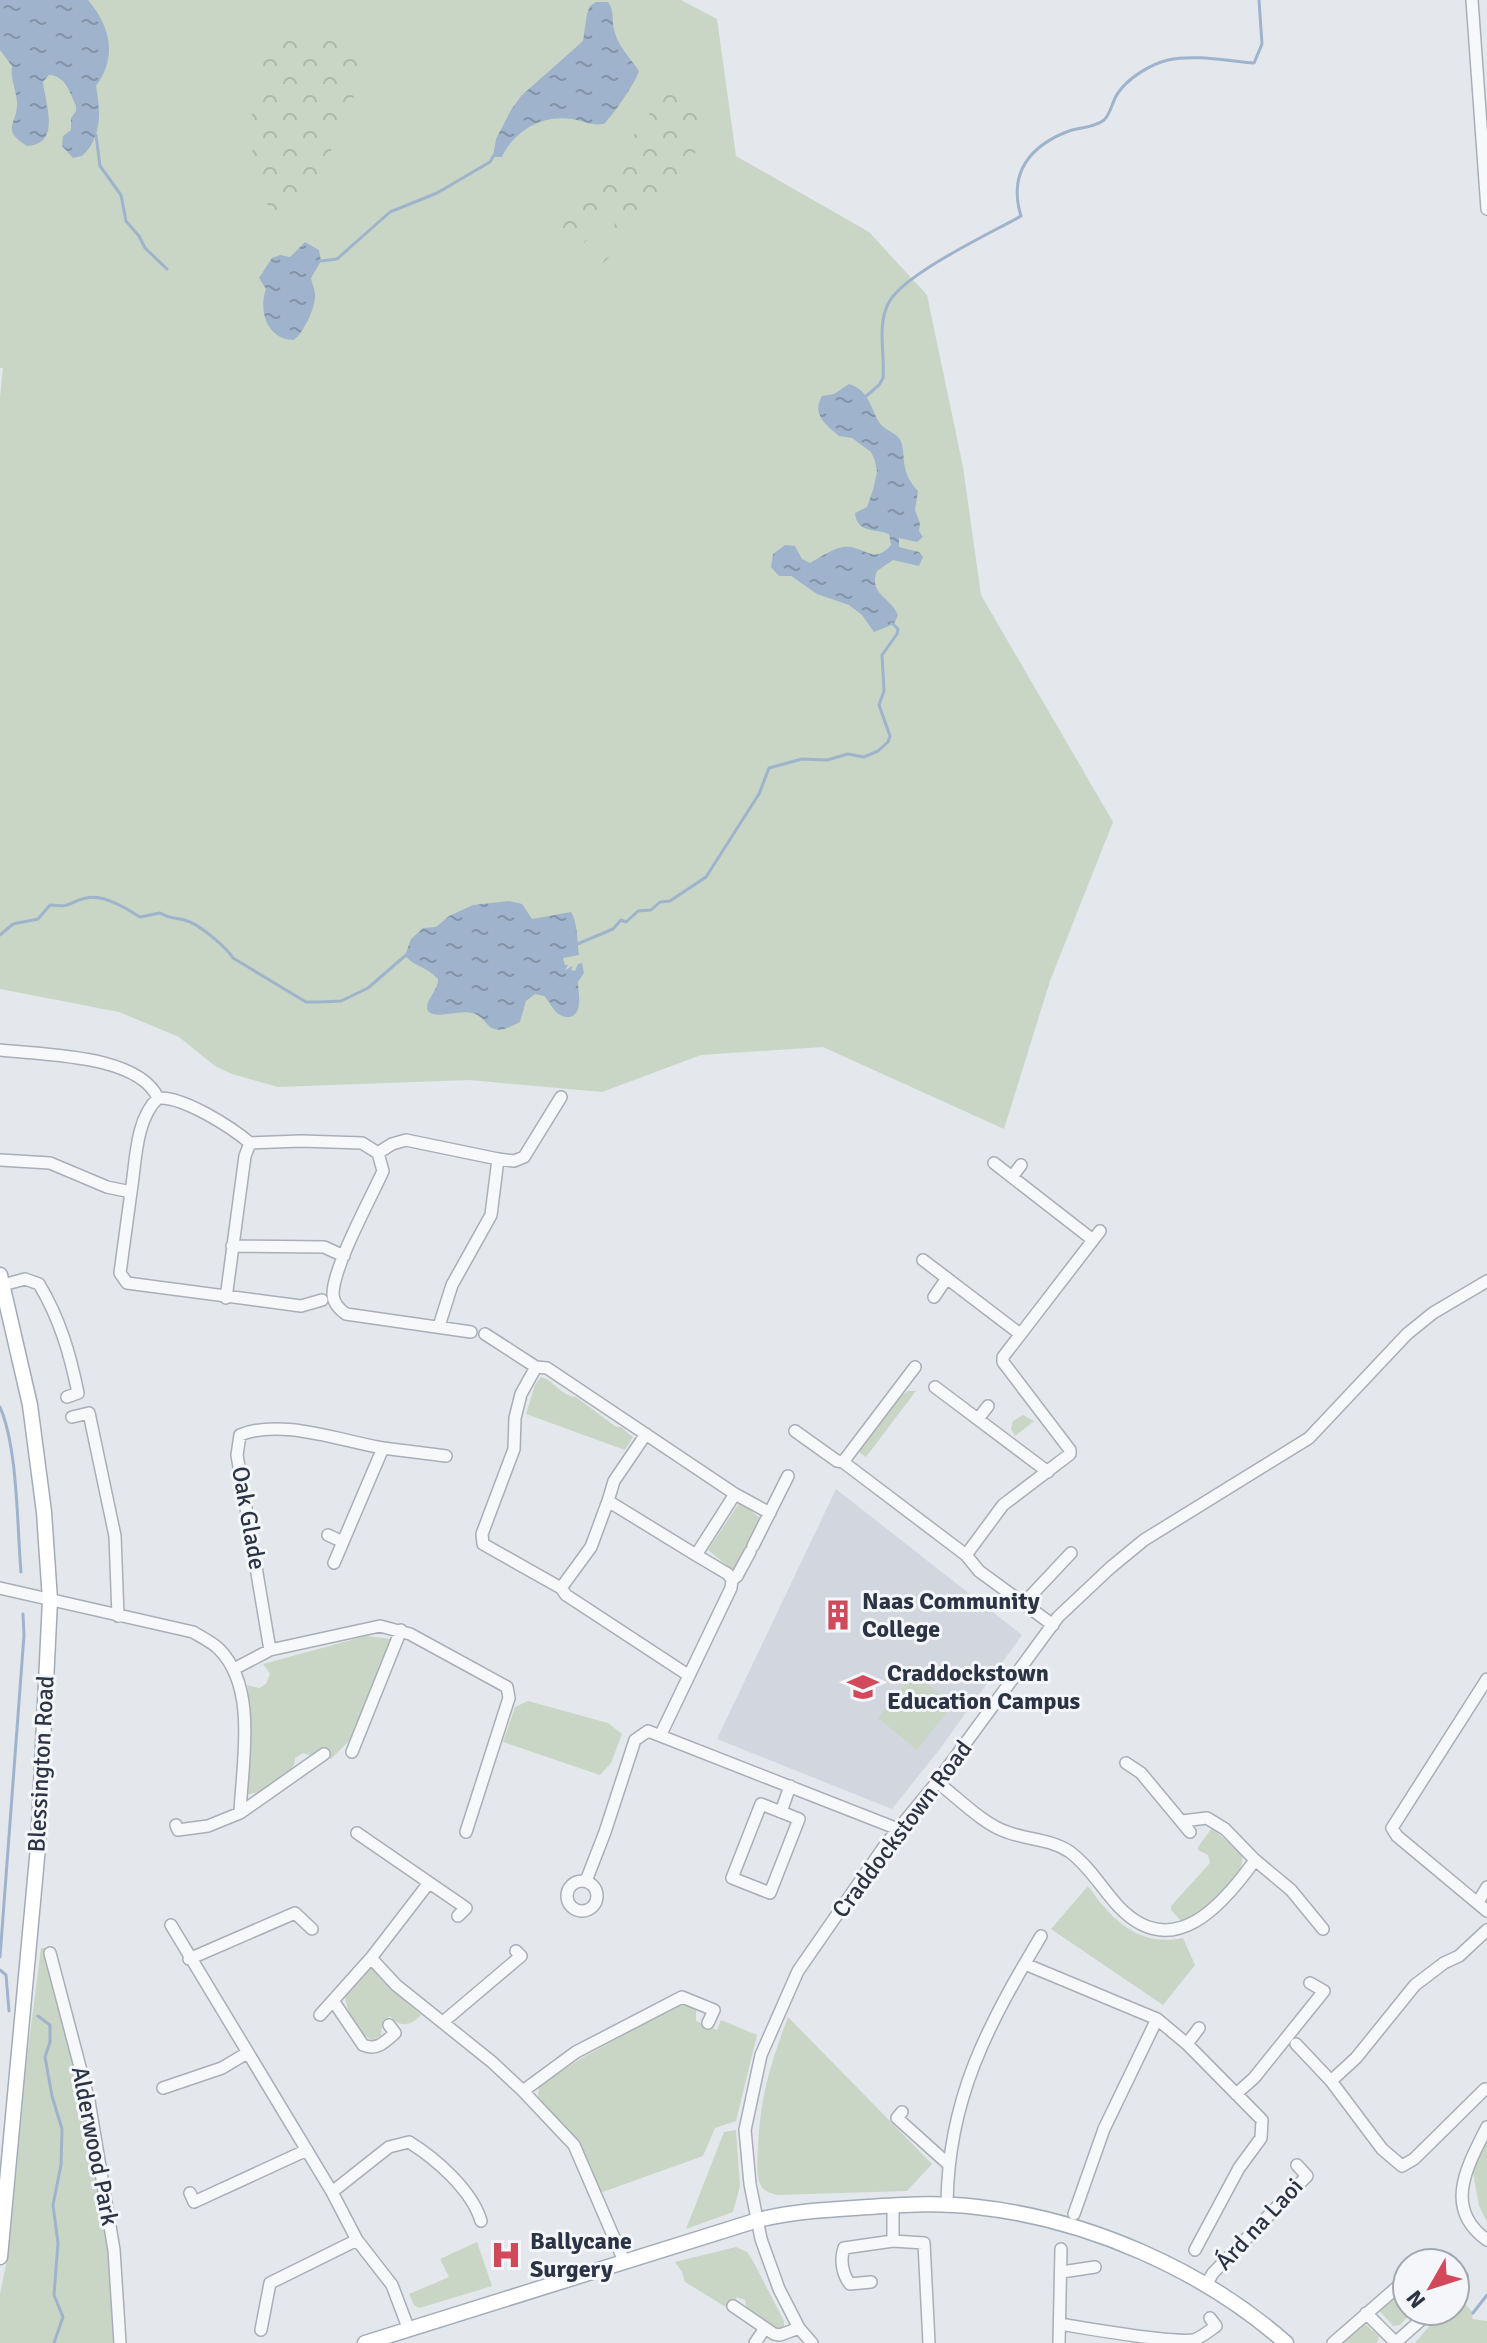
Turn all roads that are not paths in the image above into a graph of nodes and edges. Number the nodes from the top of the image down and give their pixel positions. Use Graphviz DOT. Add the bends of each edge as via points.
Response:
graph roads {
  1 [pos="1472,0"];
  2 [pos="1487,209"];
  3 [pos="0,1050"];
  4 [pos="561,1097"];
  5 [pos="158,1098"];
  6 [pos="250,1143"];
  7 [pos="378,1153"];
  8 [pos="498,1159"];
  9 [pos="0,1160"];
  10 [pos="994,1163"];
  11 [pos="1021,1165"];
  12 [pos="1012,1177"];
  13 [pos="131,1192"];
  14 [pos="232,1246"];
  15 [pos="344,1256"];
  16 [pos="923,1260"];
  17 [pos="947,1278"];
  18 [pos="1,1280"];
  19 [pos="1487,1281"];
  20 [pos="934,1297"];
  21 [pos="226,1298"];
  22 [pos="322,1300"];
  23 [pos="439,1326"];
  24 [pos="471,1332"];
  25 [pos="485,1334"];
  26 [pos="1020,1334"];
  27 [pos="536,1367"];
  28 [pos="915,1367"];
  29 [pos="935,1387"];
  30 [pos="67,1397"];
  31 [pos="988,1406"];
  32 [pos="72,1417"];
  33 [pos="978,1419"];
  34 [pos="795,1431"];
  35 [pos="646,1434"];
  36 [pos="383,1448"];
  37 [pos="446,1456"];
  38 [pos="843,1462"];
  39 [pos="1048,1472"];
  40 [pos="788,1476"];
  41 [pos="735,1494"];
  42 [pos="608,1501"];
  43 [pos="770,1513"];
  44 [pos="328,1535"];
  45 [pos="343,1542"];
  46 [pos="1071,1553"];
  47 [pos="696,1555"];
  48 [pos="966,1555"];
  49 [pos="334,1563"];
  50 [pos="732,1580"];
  51 [pos="0,1588"];
  52 [pos="561,1588"];
  53 [pos="50,1600"];
  54 [pos="1024,1603"];
  55 [pos="118,1616"];
  56 [pos="1053,1625"];
  57 [pos="401,1630"];
  58 [pos="270,1650"];
  59 [pos="234,1669"];
  60 [pos="688,1675"];
  61 [pos="1487,1679"];
  62 [pos="661,1734"];
  63 [pos="352,1752"];
  64 [pos="324,1754"];
  65 [pos="1126,1763"];
  66 [pos="937,1782"];
  67 [pos="790,1786"];
  68 [pos="781,1812"];
  69 [pos="240,1813"];
  70 [pos="1182,1821"];
  71 [pos="176,1825"];
  72 [pos="898,1829"];
  73 [pos="466,1832"];
  74 [pos="1190,1832"];
  75 [pos="357,1833"];
  76 [pos="1255,1860"];
  77 [pos="586,1881"];
  78 [pos="428,1884"];
  79 [pos="1487,1887"];
  80 [pos="1482,1906"];
  81 [pos="458,1916"];
  82 [pos="171,1925"];
  83 [pos="312,1929"];
  84 [pos="1323,1929"];
  85 [pos="1487,1930"];
  86 [pos="1041,1936"];
  87 [pos="516,1951"];
  88 [pos="50,1953"];
  89 [pos="371,1958"];
  90 [pos="189,1959"];
  91 [pos="1025,1964"];
  92 [pos="1310,1983"];
  93 [pos="334,2002"];
  94 [pos="320,2015"];
  95 [pos="1157,2019"];
  96 [pos="443,2022"];
  97 [pos="708,2023"];
  98 [pos="389,2025"];
  99 [pos="1199,2028"];
  100 [pos="1187,2044"];
  101 [pos="1296,2044"];
  102 [pos="247,2053"];
  103 [pos="1331,2081"];
  104 [pos="163,2088"];
  105 [pos="1485,2089"];
  106 [pos="523,2091"];
  107 [pos="1236,2094"];
  108 [pos="900,2115"];
  109 [pos="1487,2127"];
  110 [pos="307,2150"];
  111 [pos="947,2163"];
  112 [pos="1297,2165"];
  113 [pos="332,2192"];
  114 [pos="190,2193"];
  115 [pos="947,2204"];
  116 [pos="893,2205"];
  117 [pos="1074,2214"];
  118 [pos="758,2220"];
  119 [pos="481,2221"];
  120 [pos="357,2240"];
  121 [pos="1487,2240"];
  122 [pos="893,2241"];
  123 [pos="1061,2249"];
  124 [pos="1195,2250"];
  125 [pos="0,2257"];
  126 [pos="624,2261"];
  127 [pos="1095,2267"];
  128 [pos="1062,2272"];
  129 [pos="871,2282"];
  130 [pos="1206,2285"];
  131 [pos="1391,2292"];
  132 [pos="733,2306"];
  133 [pos="1366,2313"];
  134 [pos="1210,2318"];
  135 [pos="1060,2324"];
  136 [pos="1413,2327"];
  137 [pos="765,2328"];
  138 [pos="799,2328"];
  139 [pos="261,2330"];
  140 [pos="409,2330"];
  141 [pos="120,2343"];
  142 [pos="365,2343"];
  143 [pos="755,2343"];
  144 [pos="812,2343"];
  145 [pos="929,2343"];
  146 [pos="1059,2343"];
  147 [pos="1286,2343"];
  148 [pos="1333,2343"];
  149 [pos="1395,2343"];
  1 -- 2 [label="street"];
  3 -- 5 [label="street" via="105,1063 150,1085"];
  4 -- 8 [label="street" via="524,1157"];
  5 -- 6 [label="street" via="176,1100"];
  5 -- 13 [label="street" via="143,1121"];
  6 -- 7 [label="street" via="362,1143"];
  6 -- 14 [label="street"];
  7 -- 8 [label="street" via="406,1140"];
  7 -- 15 [label="street" via="383,1171"];
  8 -- 23 [label="street" via="491,1215 452,1285"];
  9 -- 13 [label="street" via="50,1163"];
  10 -- 12 [label="street"];
  11 -- 12 [label="street"];
  12 -- 26 [label="street" via="1096,1236"];
  13 -- 21 [label="street" via="121,1250 123,1279"];
  14 -- 15 [label="street" via="324,1247"];
  14 -- 21 [label="street"];
  15 -- 23 [label="street" via="333,1291 335,1303 346,1314"];
  16 -- 17 [label="street"];
  17 -- 20 [label="street"];
  17 -- 26 [label="street"];
  18 -- 30 [label="street" via="39,1284 53,1306 78,1393"];
  18 -- 53 [label="main road, Blessington Road" via="30,1405"];
  19 -- 56 [label="street, Craddockstown Road" via="1407,1334 1309,1438 1144,1540 1077,1597"];
  21 -- 22 [label="street" via="301,1306"];
  23 -- 24 [label="street"];
  25 -- 27 [label="street"];
  26 -- 39 [label="street" via="1003,1362 1070,1450"];
  27 -- 35 [label="street" via="547,1368"];
  27 -- 52 [label="street" via="521,1394 514,1449 482,1539 489,1549"];
  28 -- 38 [label="street"];
  29 -- 33 [label="street"];
  31 -- 33 [label="street"];
  32 -- 55 [label="street" via="89,1413 115,1536"];
  33 -- 39 [label="street"];
  34 -- 38 [label="street"];
  35 -- 41 [label="street"];
  35 -- 42 [label="street" via="614,1481"];
  36 -- 37 [label="street, Oak Glade"];
  36 -- 45 [label="street"];
  36 -- 58 [label="street, Oak Glade" via="295,1431 255,1429 240,1435 237,1455"];
  38 -- 48 [label="street"];
  39 -- 48 [label="street" via="1003,1505"];
  40 -- 43 [label="street"];
  41 -- 43 [label="street"];
  41 -- 47 [label="street"];
  42 -- 47 [label="street"];
  42 -- 52 [label="street" via="591,1547"];
  43 -- 50 [label="street"];
  44 -- 45 [label="street"];
  45 -- 49 [label="street"];
  46 -- 54 [label="street"];
  47 -- 50 [label="street"];
  48 -- 54 [label="street" via="979,1571"];
  50 -- 60 [label="street"];
  51 -- 53 [label="street"];
  52 -- 60 [label="street"];
  53 -- 55 [label="street"];
  53 -- 125 [label="main road, Blessington Road" via="38,1847"];
  54 -- 56 [label="street"];
  55 -- 59 [label="street" via="193,1632 218,1648"];
  56 -- 66 [label="street, Craddockstown Road"];
  57 -- 58 [label="street" via="380,1626"];
  57 -- 63 [label="street"];
  57 -- 73 [label="street" via="509,1691"];
  58 -- 59 [label="street"];
  59 -- 69 [label="street" via="245,1702"];
  60 -- 62 [label="street"];
  61 -- 80 [label="street" via="1392,1828"];
  62 -- 67 [label="street"];
  62 -- 77 [label="street" via="648,1731 635,1740"];
  64 -- 69 [label="street"];
  65 -- 70 [label="street"];
  66 -- 72 [label="street, Craddockstown Road"];
  66 -- 76 [label="street" via="997,1828 1070,1852 1121,1909 1156,1930 1172,1931 1203,1918"];
  67 -- 68 [label="street"];
  67 -- 72 [label="street"];
  68 -- 68 [label="street" via="799,1819 770,1893 732,1878 761,1804"];
  69 -- 71 [label="street" via="208,1826 178,1830"];
  70 -- 74 [label="street"];
  70 -- 76 [label="street" via="1207,1818"];
  72 -- 118 [label="street, Craddockstown Road" via="798,1971 761,2055 745,2130"];
  75 -- 78 [label="street"];
  76 -- 84 [label="street" via="1291,1890"];
  78 -- 81 [label="street" via="466,1908"];
  78 -- 89 [label="street"];
  79 -- 80 [label="street"];
  82 -- 90 [label="street"];
  83 -- 90 [label="street" via="295,1913"];
  85 -- 103 [label="street" via="1415,1985"];
  86 -- 91 [label="street"];
  87 -- 96 [label="street" via="521,1956"];
  88 -- 141 [label="street, Alderwood Park" via="89,2101 114,2250"];
  89 -- 93 [label="street"];
  89 -- 96 [label="street"];
  90 -- 102 [label="street"];
  91 -- 95 [label="street"];
  91 -- 111 [label="street" via="992,2022 961,2096"];
  92 -- 107 [label="street" via="1324,1991"];
  93 -- 94 [label="street"];
  93 -- 98 [label="street" via="370,2048 395,2033"];
  95 -- 100 [label="street"];
  95 -- 117 [label="street" via="1104,2129"];
  96 -- 106 [label="street"];
  97 -- 106 [label="street" via="714,2010 682,1997 576,2052"];
  99 -- 100 [label="street"];
  100 -- 107 [label="street"];
  101 -- 103 [label="street"];
  102 -- 104 [label="street" via="222,2068"];
  102 -- 110 [label="street"];
  103 -- 105 [label="street" via="1382,2149 1402,2166"];
  106 -- 126 [label="street" via="574,2145"];
  107 -- 124 [label="street" via="1262,2120 1263,2130"];
  108 -- 111 [label="street"];
  109 -- 121 [label="street" via="1463,2177 1461,2200 1467,2218"];
  110 -- 113 [label="street"];
  110 -- 114 [label="street" via="194,2202"];
  111 -- 115 [label="street"];
  112 -- 130 [label="street, Árd na Laoi" via="1307,2176"];
  113 -- 119 [label="street" via="389,2147 409,2142 451,2175"];
  113 -- 120 [label="street"];
  115 -- 116 [label="main road"];
  115 -- 130 [label="main road" via="1066,2224"];
  116 -- 118 [label="main road"];
  116 -- 122 [label="street"];
  118 -- 126 [label="main road"];
  118 -- 138 [label="street, Craddockstown Road" via="779,2289"];
  120 -- 139 [label="street" via="270,2283"];
  120 -- 140 [label="street" via="392,2285"];
  122 -- 129 [label="street" via="844,2248 845,2278 850,2284"];
  122 -- 145 [label="street" via="924,2243"];
  123 -- 128 [label="street"];
  126 -- 140 [label="main road"];
  127 -- 128 [label="street"];
  128 -- 135 [label="street"];
  130 -- 147 [label="main road"];
  131 -- 133 [label="street"];
  132 -- 137 [label="street"];
  133 -- 148 [label="street"];
  133 -- 149 [label="street"];
  134 -- 135 [label="street" via="1216,2326 1210,2331 1181,2341"];
  135 -- 146 [label="street"];
  136 -- 149 [label="street"];
  137 -- 138 [label="street" via="780,2335"];
  137 -- 143 [label="street"];
  138 -- 144 [label="street, Craddockstown Road"];
  140 -- 142 [label="main road"];
}
